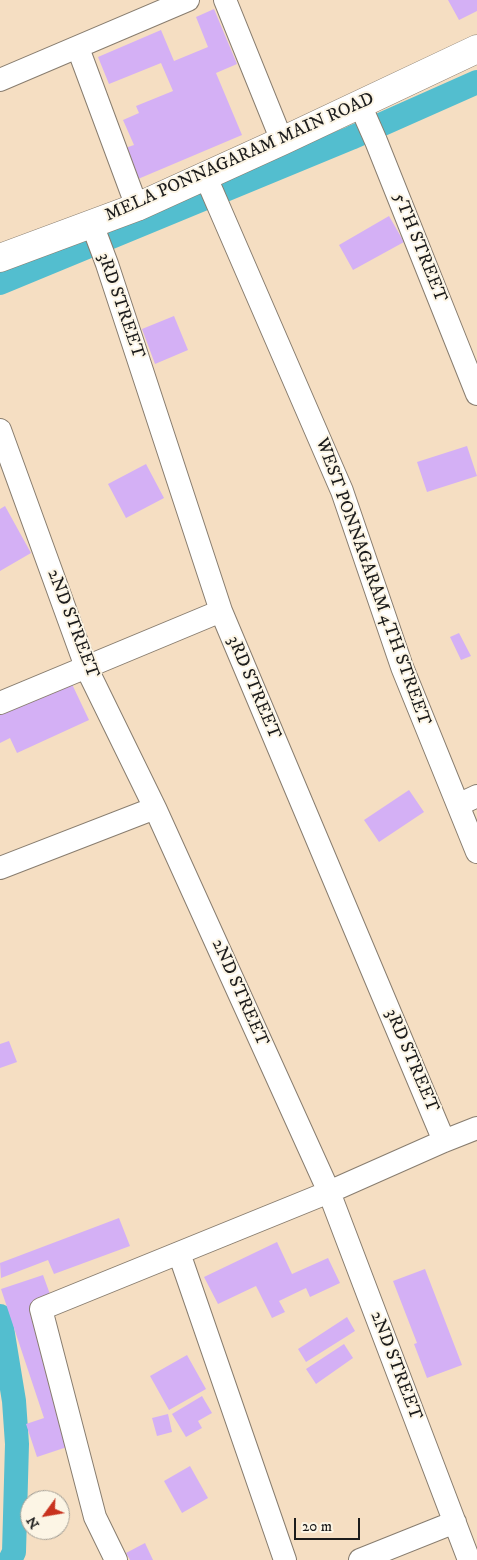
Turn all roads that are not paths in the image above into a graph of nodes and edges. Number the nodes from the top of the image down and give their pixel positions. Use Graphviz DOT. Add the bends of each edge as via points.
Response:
graph roads {
  1 [pos="188,0"];
  2 [pos="225,0"];
  3 [pos="78,48"];
  4 [pos="477,49"];
  5 [pos="0,80"];
  6 [pos="361,111"];
  7 [pos="282,141"];
  8 [pos="206,178"];
  9 [pos="137,207"];
  10 [pos="94,228"];
  11 [pos="2,252"];
  12 [pos="477,394"];
  13 [pos="0,430"];
  14 [pos="221,611"];
  15 [pos="86,668"];
  16 [pos="0,702"];
  17 [pos="468,801"];
  18 [pos="156,808"];
  19 [pos="477,852"];
  20 [pos="0,868"];
  21 [pos="477,1128"];
  22 [pos="444,1141"];
  23 [pos="329,1192"];
  24 [pos="179,1253"];
  25 [pos="455,1522"];
  26 [pos="116,1560"];
  27 [pos="285,1560"];
  28 [pos="360,1560"];
  29 [pos="469,1560"];
  1 -- 3 [label="street"];
  2 -- 7 [label="street"];
  3 -- 5 [label="street"];
  3 -- 9 [label="street"];
  4 -- 6 [label="street, MELA PONNAGARAM MAIN ROAD"];
  6 -- 7 [label="street, MELA PONNAGARAM MAIN ROAD"];
  6 -- 12 [label="street, 5TH STREET" via="376,141"];
  7 -- 8 [label="street, MELA PONNAGARAM MAIN ROAD"];
  8 -- 9 [label="street, MELA PONNAGARAM MAIN ROAD"];
  8 -- 17 [label="street, WEST PONNAGARAM 4TH STREET" via="342,491 402,667"];
  9 -- 10 [label="street, MELA PONNAGARAM MAIN ROAD"];
  10 -- 11 [label="street, MELA PONNAGARAM MAIN ROAD"];
  10 -- 14 [label="street, 3RD STREET"];
  13 -- 15 [label="street, 2ND STREET"];
  14 -- 15 [label="street"];
  14 -- 22 [label="street, 3RD STREET"];
  15 -- 16 [label="street"];
  15 -- 18 [label="street, 2ND STREET"];
  17 -- 19 [label="street, WEST PONNAGARAM 4TH STREET"];
  18 -- 20 [label="street"];
  18 -- 23 [label="street, 2ND STREET"];
  21 -- 22 [label="street"];
  22 -- 23 [label="street"];
  23 -- 24 [label="street"];
  23 -- 25 [label="street, 2ND STREET"];
  24 -- 26 [label="street" via="41,1309 94,1517"];
  24 -- 27 [label="street"];
  25 -- 28 [label="street"];
  25 -- 29 [label="street, 2ND STREET"];
}
